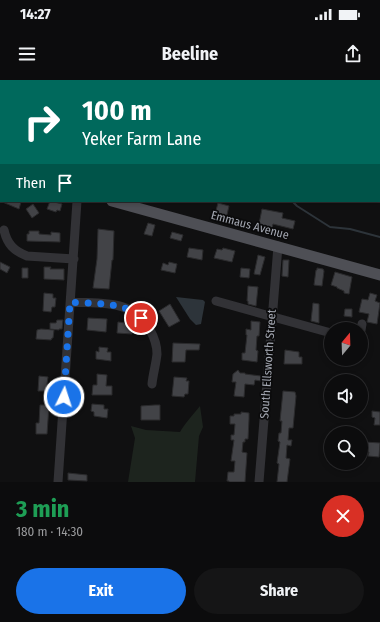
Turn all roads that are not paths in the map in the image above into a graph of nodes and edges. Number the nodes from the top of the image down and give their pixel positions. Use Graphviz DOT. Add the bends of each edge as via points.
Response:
graph roads {
  1 [pos="78,202"];
  2 [pos="116,202"];
  3 [pos="4,230"];
  4 [pos="278,246"];
  5 [pos="74,259"];
  6 [pos="380,275"];
  7 [pos="70,302"];
  8 [pos="216,302"];
  9 [pos="272,318"];
  10 [pos="324,331"];
  11 [pos="152,384"];
  12 [pos="58,482"];
  13 [pos="259,482"];
  1 -- 5 [label="street"];
  2 -- 4 [label="main road, Emmaus Avenue"];
  3 -- 5 [label="street" via="9,244 20,254"];
  4 -- 6 [label="main road, Emmaus Avenue"];
  4 -- 9 [label="street, South Ellsworth Street"];
  5 -- 7 [label="street"];
  7 -- 11 [label="street" via="123,306 136,312 147,323 156,342 157,353"];
  7 -- 12 [label="street"];
  8 -- 9 [label="street"];
  9 -- 10 [label="street"];
  9 -- 13 [label="street, South Ellsworth Street"];
}
